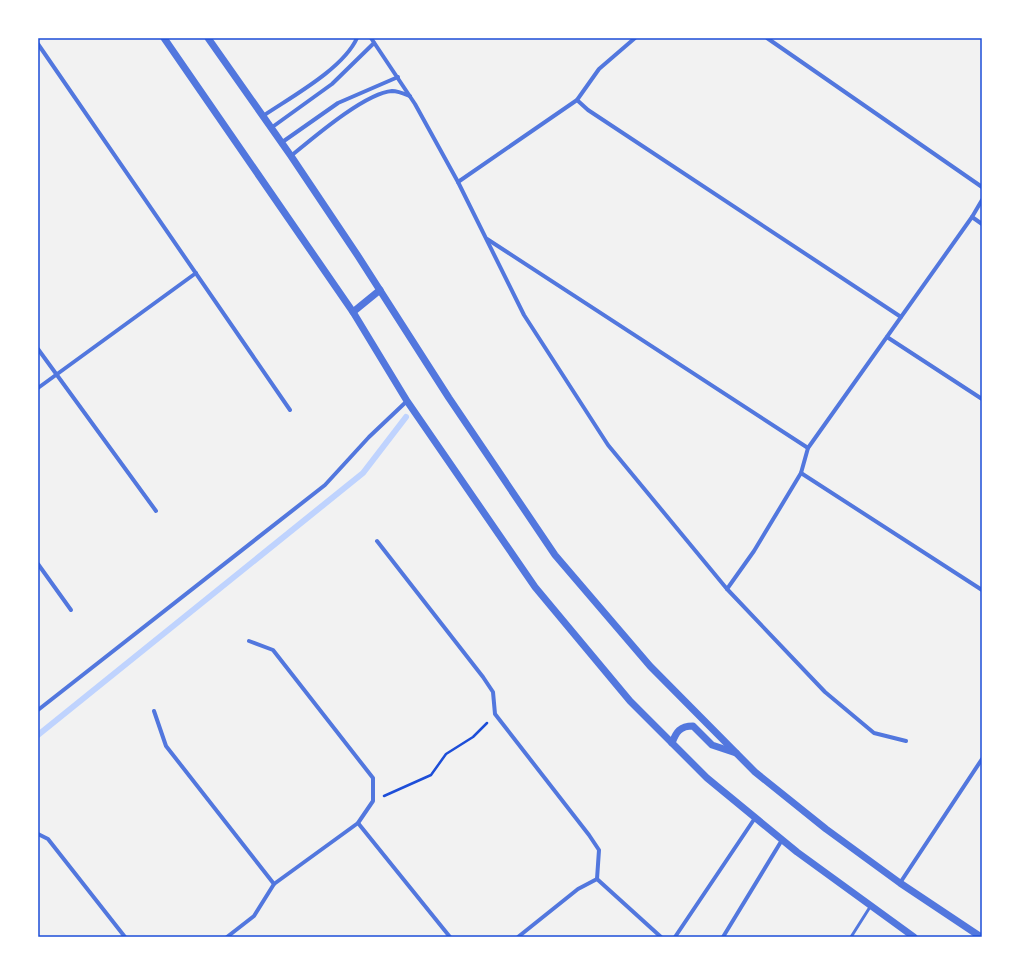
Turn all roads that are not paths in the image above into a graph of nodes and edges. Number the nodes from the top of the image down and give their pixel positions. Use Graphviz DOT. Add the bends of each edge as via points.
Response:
graph roads {
  1 [pos="164,38"];
  2 [pos="208,38"];
  3 [pos="357,38"];
  4 [pos="371,38"];
  5 [pos="636,38"];
  6 [pos="767,38"];
  7 [pos="374,43"];
  8 [pos="38,44"];
  9 [pos="43,51"];
  10 [pos="38,55"];
  11 [pos="398,77"];
  12 [pos="411,96"];
  13 [pos="577,100"];
  14 [pos="263,116"];
  15 [pos="271,128"];
  16 [pos="282,143"];
  17 [pos="291,156"];
  18 [pos="458,182"];
  19 [pos="982,187"];
  20 [pos="982,200"];
  21 [pos="972,217"];
  22 [pos="982,224"];
  23 [pos="486,239"];
  24 [pos="196,273"];
  25 [pos="380,290"];
  26 [pos="353,312"];
  27 [pos="901,316"];
  28 [pos="887,337"];
  29 [pos="38,349"];
  30 [pos="56,375"];
  31 [pos="38,388"];
  32 [pos="982,399"];
  33 [pos="407,401"];
  34 [pos="290,410"];
  35 [pos="808,448"];
  36 [pos="801,472"];
  37 [pos="156,511"];
  38 [pos="377,541"];
  39 [pos="38,564"];
  40 [pos="727,589"];
  41 [pos="982,590"];
  42 [pos="71,610"];
  43 [pos="249,641"];
  44 [pos="38,710"];
  45 [pos="154,711"];
  46 [pos="906,741"];
  47 [pos="672,744"];
  48 [pos="736,753"];
  49 [pos="982,759"];
  50 [pos="755,818"];
  51 [pos="358,823"];
  52 [pos="38,834"];
  53 [pos="782,840"];
  54 [pos="597,879"];
  55 [pos="900,883"];
  56 [pos="274,884"];
  57 [pos="870,906"];
  58 [pos="125,937"];
  59 [pos="227,937"];
  60 [pos="450,937"];
  61 [pos="518,937"];
  62 [pos="661,937"];
  63 [pos="675,937"];
  64 [pos="722,937"];
  65 [pos="851,937"];
  66 [pos="914,937"];
  67 [pos="981,937"];
  1 -- 26 [label="street"];
  2 -- 14 [label="street"];
  3 -- 14 [label="street" via="352,48 324,75"];
  4 -- 7 [label="street"];
  5 -- 13 [label="street" via="599,69"];
  6 -- 19 [label="street"];
  7 -- 11 [label="street"];
  7 -- 15 [label="street" via="332,84"];
  8 -- 9 [label="street"];
  9 -- 10 [label="street"];
  9 -- 24 [label="street"];
  11 -- 12 [label="street"];
  11 -- 16 [label="street" via="338,103"];
  12 -- 17 [label="street" via="393,91 375,96 316,135"];
  12 -- 18 [label="street"];
  13 -- 18 [label="street"];
  13 -- 27 [label="street" via="588,110"];
  14 -- 15 [label="street"];
  15 -- 16 [label="street"];
  16 -- 17 [label="street"];
  17 -- 25 [label="street"];
  18 -- 23 [label="street"];
  20 -- 21 [label="street"];
  21 -- 22 [label="street"];
  21 -- 27 [label="street"];
  23 -- 35 [label="street"];
  23 -- 40 [label="street" via="524,315 608,445"];
  24 -- 30 [label="street"];
  24 -- 34 [label="street"];
  25 -- 26 [label="street"];
  25 -- 48 [label="street" via="555,555 650,666"];
  26 -- 33 [label="street"];
  27 -- 28 [label="street"];
  28 -- 32 [label="street"];
  28 -- 35 [label="street"];
  29 -- 30 [label="street"];
  30 -- 31 [label="street"];
  30 -- 37 [label="street"];
  33 -- 44 [label="street" via="369,437 325,485"];
  33 -- 47 [label="street" via="535,587 630,701"];
  35 -- 36 [label="street"];
  36 -- 40 [label="street" via="754,551"];
  36 -- 41 [label="street"];
  38 -- 54 [label="street" via="494,692 495,714 598,850"];
  39 -- 42 [label="street"];
  40 -- 46 [label="street" via="825,692 874,734"];
  43 -- 51 [label="street" via="273,650 373,778 373,801"];
  45 -- 56 [label="street" via="166,746"];
  47 -- 48 [label="street" via="679,729 693,726 712,745"];
  47 -- 50 [label="street" via="707,778"];
  48 -- 55 [label="street" via="755,772 826,829"];
  49 -- 55 [label="street"];
  50 -- 53 [label="street"];
  50 -- 63 [label="street"];
  51 -- 56 [label="street"];
  51 -- 60 [label="street"];
  52 -- 58 [label="street" via="48,839"];
  53 -- 57 [label="street"];
  53 -- 64 [label="street"];
  54 -- 61 [label="street" via="578,890"];
  54 -- 62 [label="street"];
  55 -- 67 [label="street"];
  56 -- 59 [label="street" via="254,916"];
  57 -- 65 [label="lane"];
  57 -- 66 [label="street"];
}
